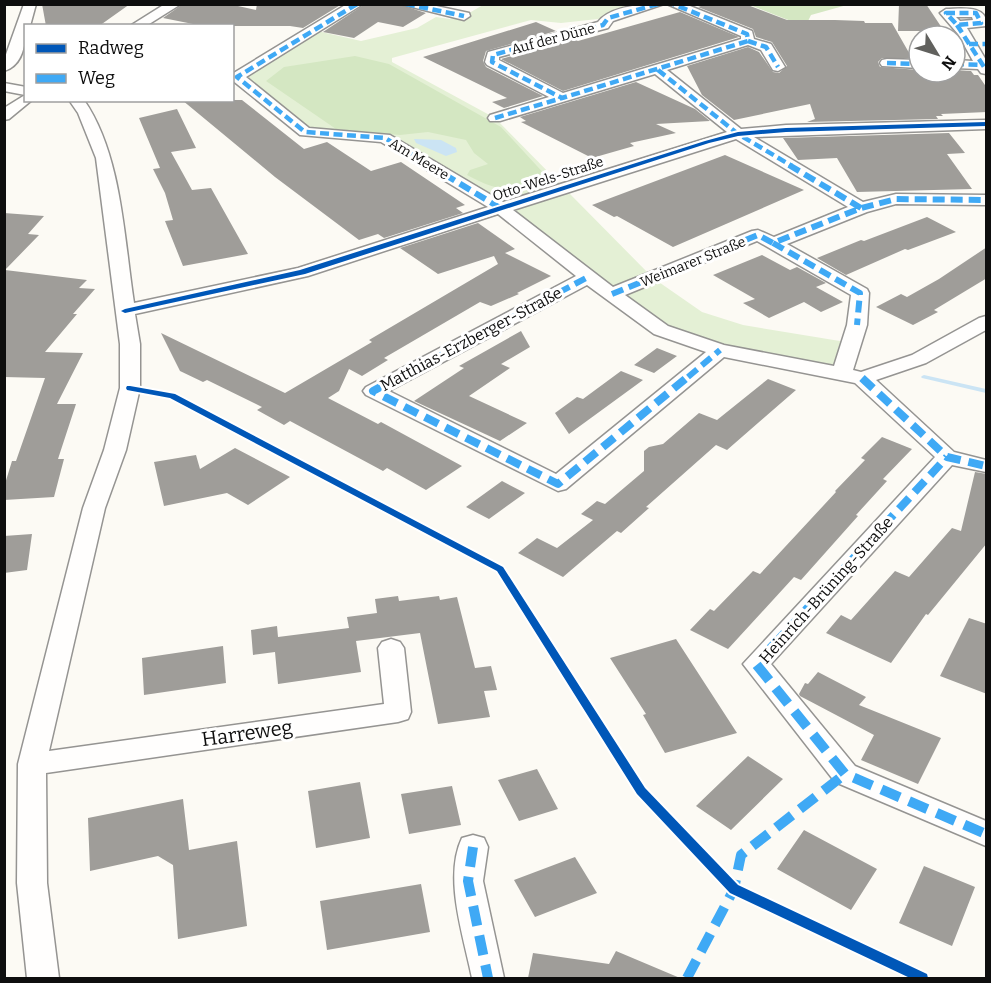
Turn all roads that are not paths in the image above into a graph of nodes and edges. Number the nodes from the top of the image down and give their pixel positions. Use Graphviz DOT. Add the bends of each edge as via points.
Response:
graph roads {
  1 [pos="30,4"];
  2 [pos="175,4"];
  3 [pos="357,4"];
  4 [pos="406,4"];
  5 [pos="658,4"];
  6 [pos="673,4"];
  7 [pos="464,16"];
  8 [pos="140,24"];
  9 [pos="967,40"];
  10 [pos="748,41"];
  11 [pos="969,44"];
  12 [pos="987,44"];
  13 [pos="887,63"];
  14 [pos="907,64"];
  15 [pos="967,66"];
  16 [pos="4,67"];
  17 [pos="778,67"];
  18 [pos="984,68"];
  19 [pos="658,70"];
  20 [pos="4,87"];
  21 [pos="24,91"];
  22 [pos="562,98"];
  23 [pos="24,101"];
  24 [pos="77,102"];
  25 [pos="4,116"];
  26 [pos="495,118"];
  27 [pos="987,124"];
  28 [pos="738,134"];
  29 [pos="987,200"];
  30 [pos="500,208"];
  31 [pos="861,208"];
  32 [pos="773,243"];
  33 [pos="588,277"];
  34 [pos="612,294"];
  35 [pos="125,311"];
  36 [pos="987,322"];
  37 [pos="720,350"];
  38 [pos="852,376"];
  39 [pos="947,457"];
  40 [pos="987,466"];
  41 [pos="391,648"];
  42 [pos="32,764"];
  43 [pos="987,834"];
  44 [pos="473,848"];
  45 [pos="43,978"];
  46 [pos="488,978"];
  1 -- 16 [label="street" via="12,61"];
  2 -- 8 [label="street"];
  3 -- 30 [label="street, Am Meere" via="237,77 305,132 386,138"];
  4 -- 7 [label="street"];
  5 -- 22 [label="street, Auf der Düne" via="608,18 603,25 494,55 492,62"];
  6 -- 10 [label="street" via="747,34"];
  9 -- 11 [label="street"];
  10 -- 17 [label="street" via="766,48"];
  10 -- 19 [label="street"];
  11 -- 12 [label="street"];
  11 -- 18 [label="street"];
  13 -- 14 [label="street"];
  15 -- 18 [label="street"];
  19 -- 22 [label="street"];
  19 -- 28 [label="street"];
  20 -- 21 [label="street"];
  22 -- 26 [label="street"];
  23 -- 25 [label="street"];
  24 -- 35 [label="street" via="104,158"];
  27 -- 28 [label="street, Otto-Wels-Straße"];
  28 -- 30 [label="street, Otto-Wels-Straße"];
  28 -- 31 [label="street"];
  29 -- 31 [label="street, Weimarer Straße" via="896,199"];
  30 -- 33 [label="street"];
  30 -- 35 [label="street, Otto-Wels-Straße" via="302,272"];
  31 -- 32 [label="street, Weimarer Straße"];
  32 -- 34 [label="street, Weimarer Straße" via="758,235"];
  32 -- 38 [label="street, Weimarer Straße" via="860,293"];
  33 -- 34 [label="street"];
  33 -- 37 [label="street, Matthias-Erzberger-Straße" via="373,391 558,484"];
  34 -- 37 [label="street" via="661,330"];
  35 -- 42 [label="street" via="130,388 115,450 94,508"];
  36 -- 38 [label="street" via="919,359"];
  37 -- 38 [label="street"];
  38 -- 39 [label="street"];
  39 -- 40 [label="street"];
  39 -- 43 [label="street, Heinrich-Brüning-Straße" via="756,664 845,774"];
  41 -- 42 [label="street, Harreweg" via="398,711"];
  42 -- 45 [label="street" via="32,883"];
  44 -- 46 [label="street" via="468,881"];
}
